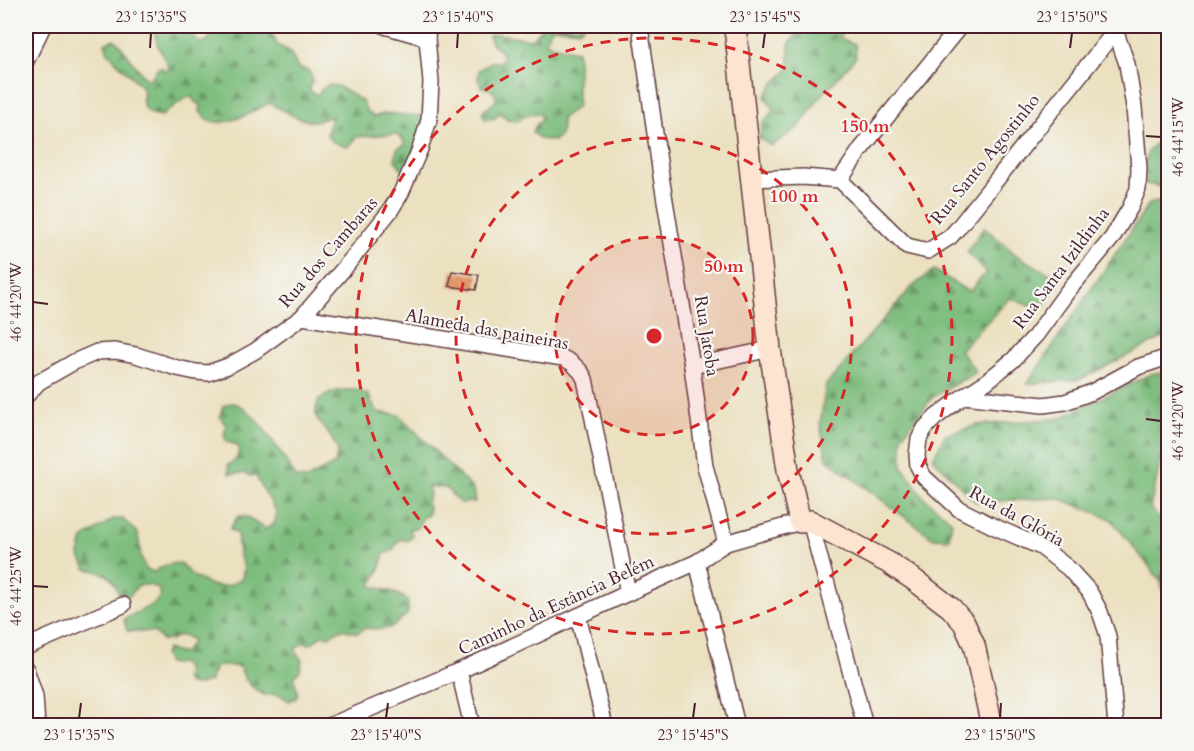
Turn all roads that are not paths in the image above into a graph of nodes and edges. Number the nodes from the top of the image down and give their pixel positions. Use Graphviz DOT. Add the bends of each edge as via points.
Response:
graph roads {
  1 [pos="43,26"];
  2 [pos="385,26"];
  3 [pos="640,26"];
  4 [pos="734,26"];
  5 [pos="960,26"];
  6 [pos="1117,28"];
  7 [pos="428,32"];
  8 [pos="26,61"];
  9 [pos="751,178"];
  10 [pos="840,180"];
  11 [pos="302,318"];
  12 [pos="770,349"];
  13 [pos="1168,357"];
  14 [pos="692,366"];
  15 [pos="26,396"];
  16 [pos="964,396"];
  17 [pos="805,521"];
  18 [pos="726,543"];
  19 [pos="697,562"];
  20 [pos="628,593"];
  21 [pos="123,605"];
  22 [pos="578,616"];
  23 [pos="26,647"];
  24 [pos="26,669"];
  25 [pos="459,671"];
  26 [pos="339,723"];
  27 [pos="37,726"];
  28 [pos="472,726"];
  29 [pos="605,726"];
  30 [pos="737,726"];
  31 [pos="865,726"];
  32 [pos="992,726"];
  33 [pos="1116,726"];
  1 -- 8 [label="street"];
  2 -- 7 [label="street"];
  3 -- 14 [label="street, Rua Jatoba"];
  4 -- 9 [label="street"];
  5 -- 10 [label="street"];
  6 -- 10 [label="street, Rua Santo Agostinho" via="958,228 928,251 907,246"];
  6 -- 16 [label="street, Rua Santa Izildinha" via="1134,107 1138,189 1112,238 1036,335 1013,360"];
  7 -- 11 [label="street, Rua dos Cambaras" via="429,120 401,193 380,226"];
  9 -- 10 [label="street"];
  9 -- 12 [label="street"];
  11 -- 15 [label="street, Rua dos Cambaras" via="255,351 208,373 115,351 97,352 39,381"];
  11 -- 20 [label="street, Alameda das paineiras" via="563,358 573,363 585,379"];
  12 -- 14 [label="street"];
  12 -- 17 [label="street" via="788,470"];
  13 -- 16 [label="street" via="1065,402 1043,405"];
  14 -- 18 [label="street, Rua Jatoba" via="705,466"];
  16 -- 33 [label="street, Rua da Glória" via="925,428 919,439 918,466 924,477 959,509 1041,547 1089,591 1108,636"];
  17 -- 18 [label="street, Caminho da Estância Belém"];
  17 -- 31 [label="street"];
  17 -- 32 [label="street" via="889,563 951,608 964,623 974,645"];
  18 -- 19 [label="street, Caminho da Estância Belém"];
  19 -- 20 [label="street, Caminho da Estância Belém"];
  19 -- 30 [label="street"];
  20 -- 22 [label="street, Caminho da Estância Belém"];
  21 -- 23 [label="street"];
  22 -- 25 [label="street, Caminho da Estância Belém"];
  22 -- 29 [label="street"];
  24 -- 27 [label="street" via="35,696"];
  25 -- 26 [label="street, Caminho da Estância Belém"];
  25 -- 28 [label="street"];
}
